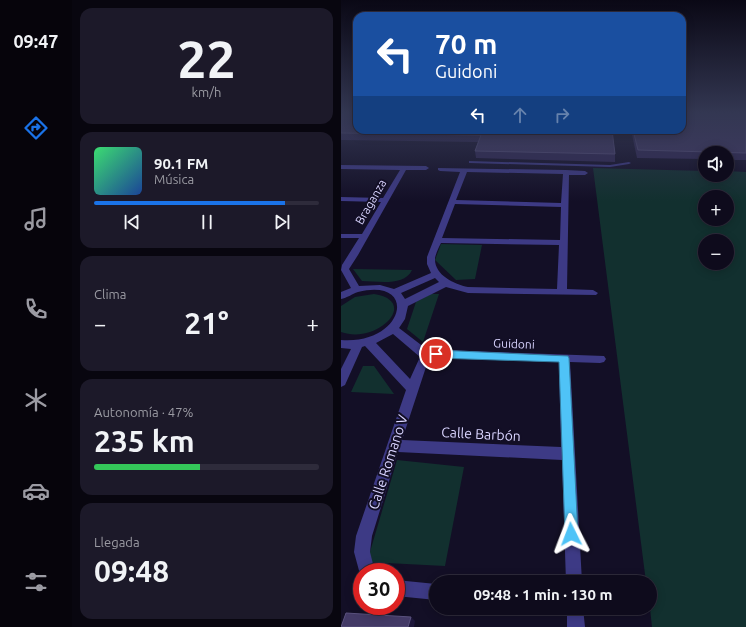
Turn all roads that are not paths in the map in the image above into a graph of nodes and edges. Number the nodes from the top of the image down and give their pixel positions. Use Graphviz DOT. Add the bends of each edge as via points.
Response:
graph roads {
  1 [pos="470,162"];
  2 [pos="629,163"];
  3 [pos="341,167"];
  4 [pos="405,168"];
  5 [pos="426,168"];
  6 [pos="440,169"];
  7 [pos="464,170"];
  8 [pos="566,172"];
  9 [pos="585,173"];
  10 [pos="341,199"];
  11 [pos="386,200"];
  12 [pos="452,202"];
  13 [pos="565,204"];
  14 [pos="341,236"];
  15 [pos="365,236"];
  16 [pos="437,240"];
  17 [pos="564,243"];
  18 [pos="436,274"];
  19 [pos="446,283"];
  20 [pos="356,289"];
  21 [pos="562,292"];
  22 [pos="395,293"];
  23 [pos="593,293"];
  24 [pos="341,296"];
  25 [pos="403,304"];
  26 [pos="393,328"];
  27 [pos="363,343"];
  28 [pos="341,344"];
  29 [pos="427,356"];
  30 [pos="564,358"];
  31 [pos="600,359"];
  32 [pos="341,382"];
  33 [pos="412,389"];
  34 [pos="393,446"];
  35 [pos="568,454"];
  36 [pos="365,563"];
  37 [pos="574,575"];
  38 [pos="405,589"];
  39 [pos="429,591"];
  40 [pos="575,615"];
  41 [pos="576,627"];
  1 -- 2 [label="lane" via="610,166"];
  3 -- 4 [label="street"];
  4 -- 5 [label="street"];
  4 -- 11 [label="street, Braganza"];
  6 -- 7 [label="street"];
  7 -- 8 [label="street"];
  7 -- 12 [label="street"];
  8 -- 9 [label="street"];
  8 -- 13 [label="street"];
  10 -- 11 [label="street"];
  11 -- 15 [label="street, Braganza"];
  12 -- 13 [label="street"];
  12 -- 16 [label="street"];
  13 -- 17 [label="street"];
  14 -- 15 [label="street"];
  15 -- 20 [label="street, Braganza" via="345,269"];
  16 -- 17 [label="street"];
  16 -- 18 [label="street" via="431,257 432,268"];
  17 -- 21 [label="street"];
  18 -- 19 [label="street"];
  18 -- 22 [label="street"];
  19 -- 21 [label="street" via="458,289 468,290"];
  19 -- 25 [label="street"];
  20 -- 22 [label="street" via="384,288"];
  20 -- 24 [label="street"];
  21 -- 23 [label="street"];
  22 -- 25 [label="street"];
  25 -- 26 [label="street" via="403,312"];
  26 -- 27 [label="street" via="382,336"];
  26 -- 29 [label="street"];
  27 -- 28 [label="street"];
  27 -- 32 [label="street"];
  27 -- 33 [label="street"];
  29 -- 30 [label="street, Guidoni" via="443,354"];
  29 -- 33 [label="street, Calle Romano V"];
  30 -- 31 [label="street, Guidoni"];
  30 -- 35 [label="street"];
  33 -- 34 [label="street, Calle Romano V"];
  34 -- 35 [label="street, Calle Barbón"];
  34 -- 36 [label="street, Calle Romano V" via="364,536 362,552"];
  35 -- 37 [label="street"];
  38 -- 39 [label="street"];
  40 -- 41 [label="street"];
}
